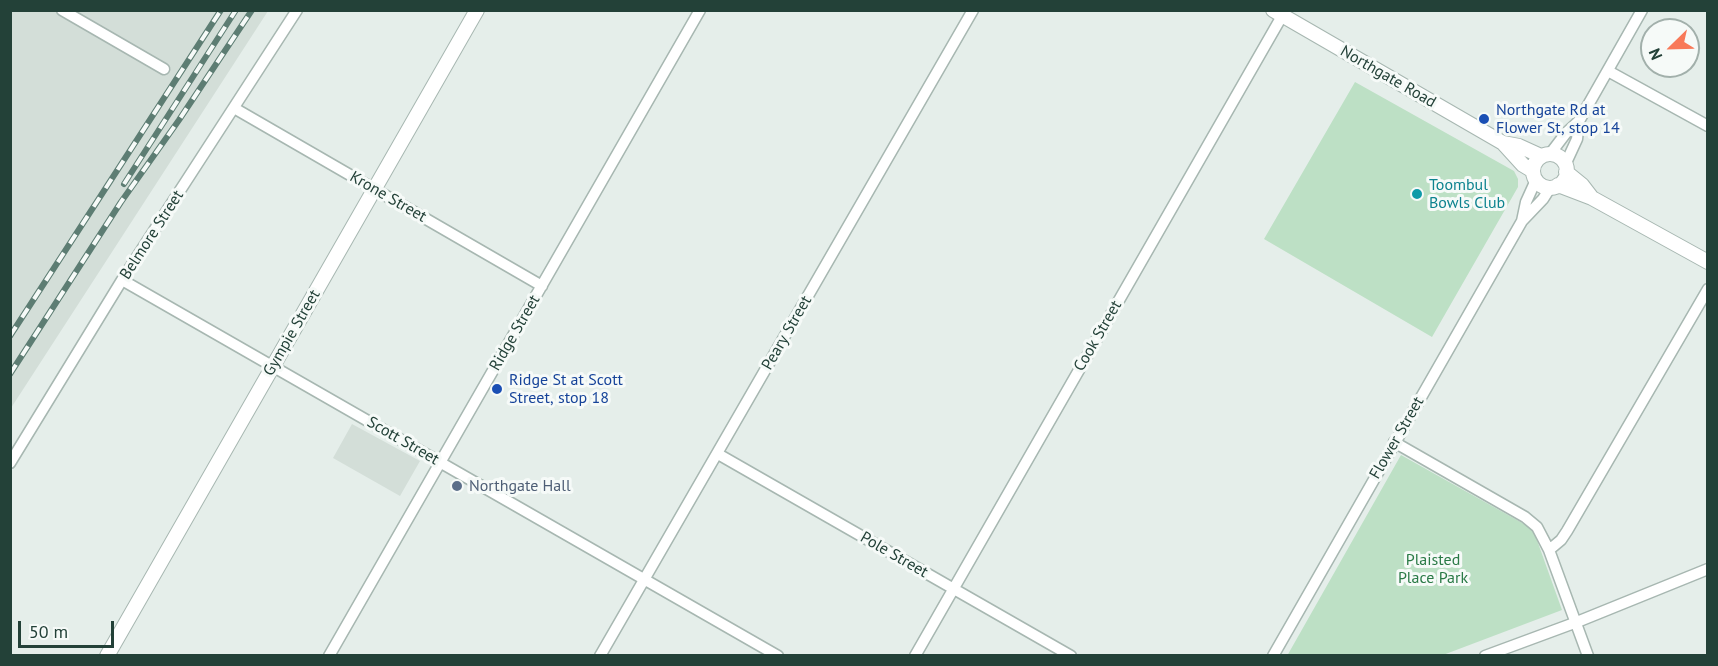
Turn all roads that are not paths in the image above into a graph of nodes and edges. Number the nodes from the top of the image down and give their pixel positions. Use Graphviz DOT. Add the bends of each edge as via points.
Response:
graph roads {
  1 [pos="62,10"];
  2 [pos="297,10"];
  3 [pos="477,10"];
  4 [pos="700,10"];
  5 [pos="973,10"];
  6 [pos="1642,10"];
  7 [pos="1277,13"];
  8 [pos="164,69"];
  9 [pos="1608,71"];
  10 [pos="234,108"];
  11 [pos="1579,121"];
  12 [pos="1707,126"];
  13 [pos="1503,143"];
  14 [pos="1546,155"];
  15 [pos="1566,168"];
  16 [pos="1534,176"];
  17 [pos="1554,187"];
  18 [pos="374,189"];
  19 [pos="1592,198"];
  20 [pos="1522,221"];
  21 [pos="1707,262"];
  22 [pos="123,280"];
  23 [pos="542,286"];
  24 [pos="1707,289"];
  25 [pos="273,366"];
  26 [pos="1394,442"];
  27 [pos="718,454"];
  28 [pos="441,462"];
  29 [pos="10,463"];
  30 [pos="1549,550"];
  31 [pos="1707,568"];
  32 [pos="644,579"];
  33 [pos="954,589"];
  34 [pos="1577,622"];
  35 [pos="107,656"];
  36 [pos="329,656"];
  37 [pos="600,656"];
  38 [pos="778,656"];
  39 [pos="915,656"];
  40 [pos="1071,656"];
  41 [pos="1273,656"];
  42 [pos="1485,656"];
  43 [pos="1588,656"];
  1 -- 8 [label="street"];
  2 -- 10 [label="street, Belmore Street"];
  3 -- 18 [label="street, Gympie Street"];
  4 -- 23 [label="street, Ridge Street"];
  5 -- 27 [label="street, Peary Street"];
  6 -- 9 [label="street"];
  7 -- 13 [label="street, Northgate Road"];
  7 -- 33 [label="street, Cook Street"];
  9 -- 11 [label="street"];
  9 -- 12 [label="street"];
  10 -- 18 [label="street, Krone Street"];
  10 -- 22 [label="street, Belmore Street"];
  11 -- 14 [label="street"];
  11 -- 15 [label="street"];
  13 -- 14 [label="street, Northgate Road"];
  13 -- 16 [label="street, Northgate Road"];
  14 -- 15 [label="street" via="1560,158"];
  14 -- 16 [label="street" via="1535,163"];
  15 -- 17 [label="street" via="1565,177"];
  15 -- 19 [label="street"];
  16 -- 17 [label="street" via="1544,187"];
  16 -- 20 [label="street, Flower Street"];
  17 -- 19 [label="street"];
  17 -- 20 [label="street, Flower Street"];
  18 -- 23 [label="street, Krone Street"];
  18 -- 25 [label="street, Gympie Street"];
  19 -- 21 [label="street"];
  20 -- 26 [label="street, Flower Street"];
  22 -- 25 [label="street, Scott Street"];
  22 -- 29 [label="street, Belmore Street"];
  23 -- 28 [label="street, Ridge Street"];
  24 -- 30 [label="street" via="1563,538"];
  25 -- 28 [label="street, Scott Street"];
  25 -- 35 [label="street, Gympie Street"];
  26 -- 30 [label="street" via="1533,522"];
  26 -- 41 [label="street, Flower Street"];
  27 -- 32 [label="street, Peary Street"];
  27 -- 33 [label="street, Pole Street"];
  28 -- 32 [label="street, Scott Street"];
  28 -- 36 [label="street, Ridge Street"];
  30 -- 34 [label="street"];
  31 -- 34 [label="street"];
  32 -- 37 [label="street, Peary Street"];
  32 -- 38 [label="street, Scott Street"];
  33 -- 39 [label="street, Cook Street"];
  33 -- 40 [label="street, Pole Street"];
  34 -- 42 [label="street"];
  34 -- 43 [label="street"];
}
